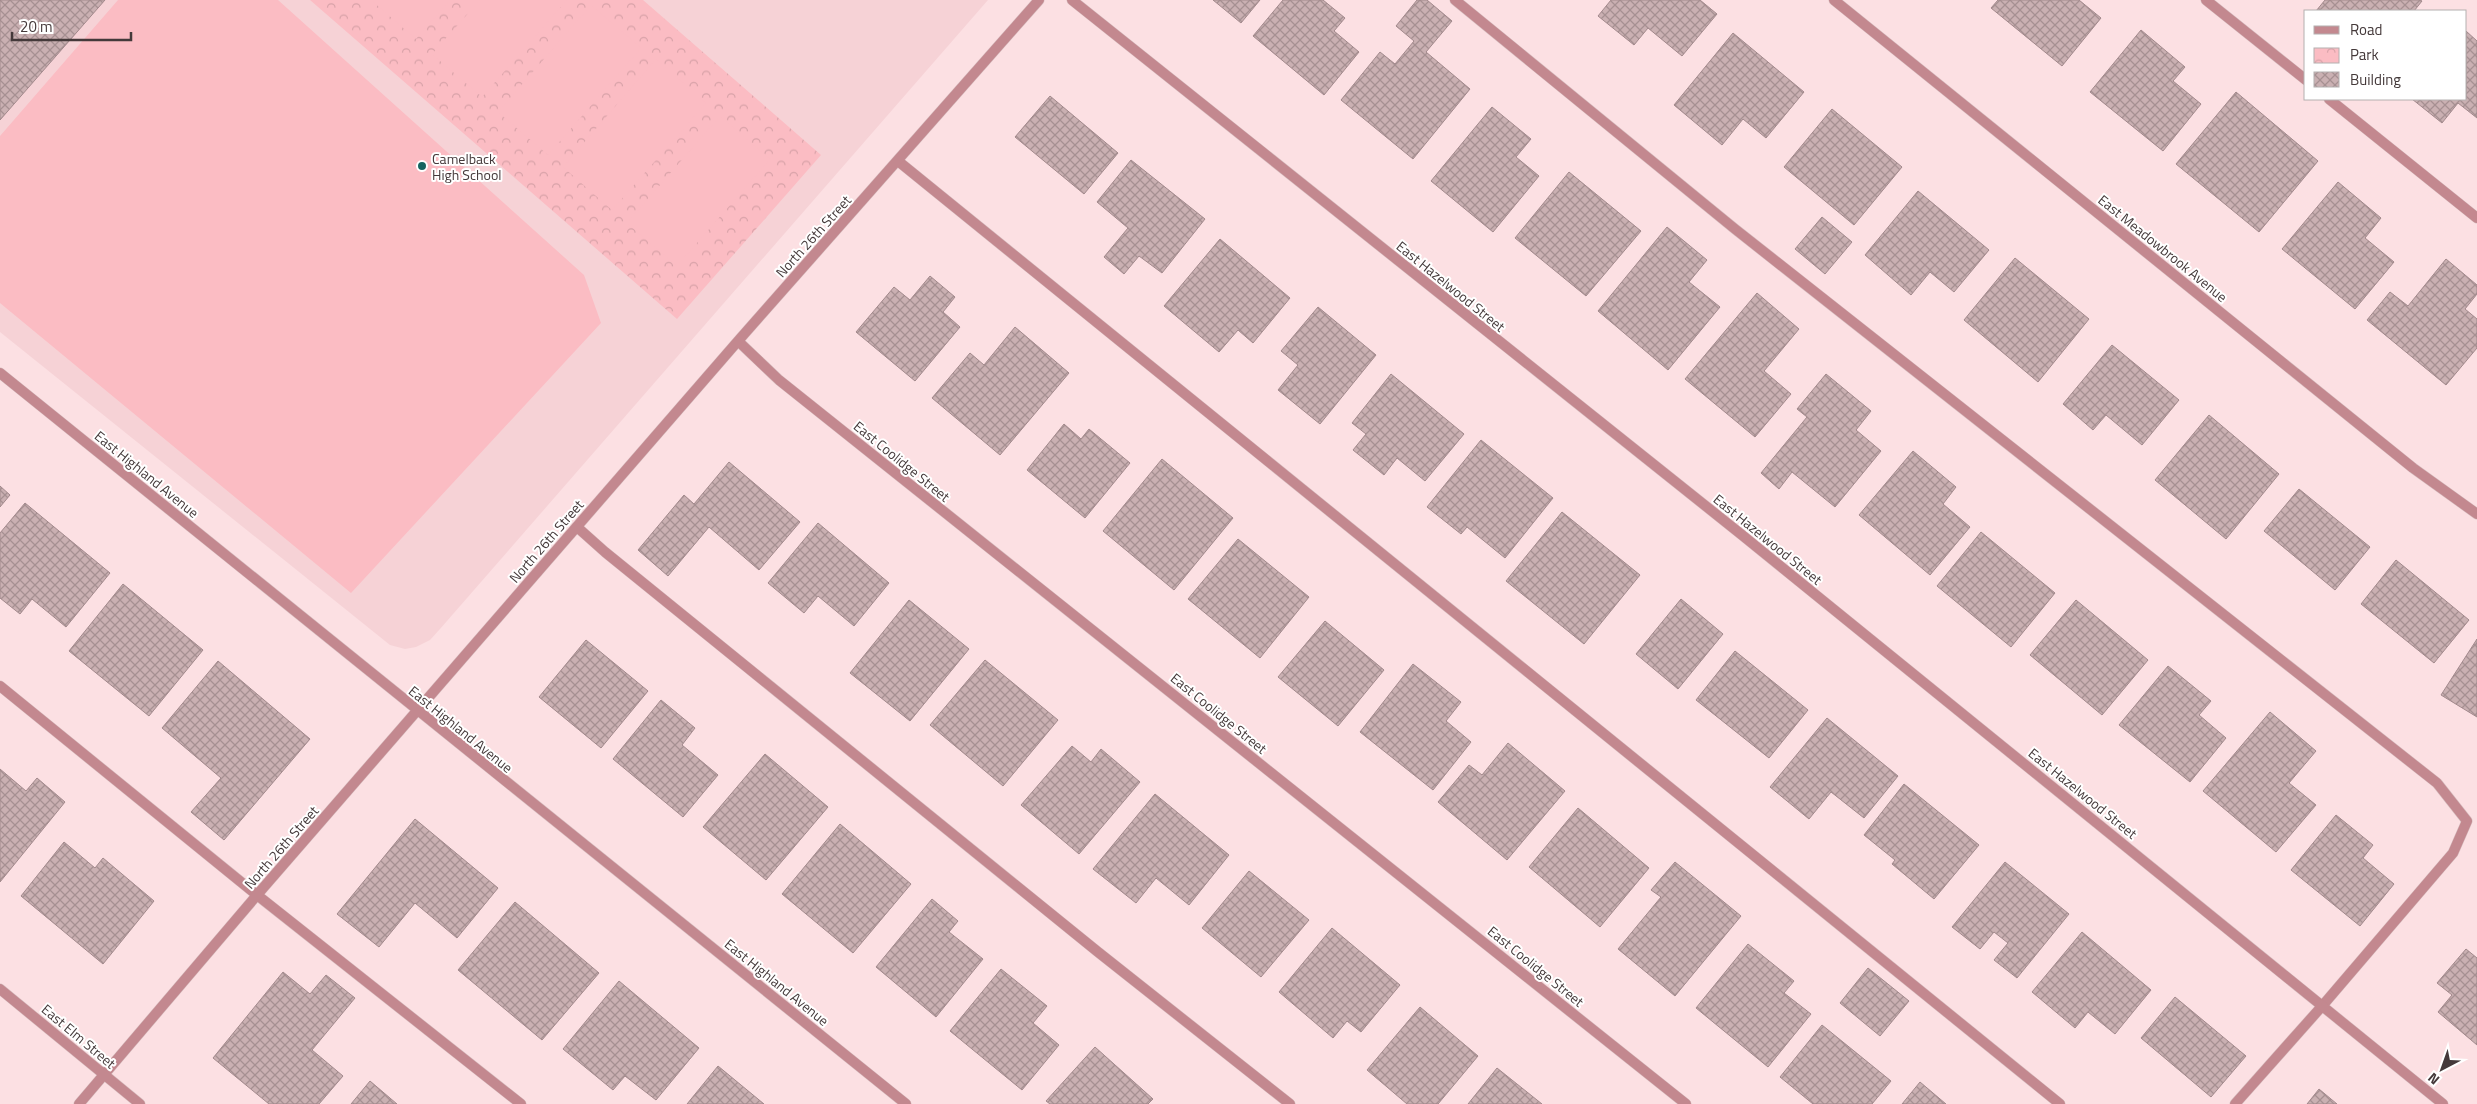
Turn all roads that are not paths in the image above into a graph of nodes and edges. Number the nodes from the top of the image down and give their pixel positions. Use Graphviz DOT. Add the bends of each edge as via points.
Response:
graph roads {
  1 [pos="1039,0"];
  2 [pos="1072,0"];
  3 [pos="1455,0"];
  4 [pos="1834,0"];
  5 [pos="2206,0"];
  6 [pos="2304,78"];
  7 [pos="2330,100"];
  8 [pos="898,161"];
  9 [pos="2477,218"];
  10 [pos="738,341"];
  11 [pos="0,373"];
  12 [pos="2477,514"];
  13 [pos="577,527"];
  14 [pos="0,686"];
  15 [pos="418,712"];
  16 [pos="257,895"];
  17 [pos="0,989"];
  18 [pos="2323,1005"];
  19 [pos="104,1074"];
  20 [pos="79,1104"];
  21 [pos="140,1104"];
  22 [pos="521,1104"];
  23 [pos="906,1104"];
  24 [pos="1290,1104"];
  25 [pos="1686,1104"];
  26 [pos="2060,1104"];
  27 [pos="2235,1104"];
  28 [pos="2443,1104"];
  1 -- 8 [label="street, North 26th Street"];
  2 -- 18 [label="street, East Hazelwood Street"];
  3 -- 18 [label="street" via="1735,230 2437,783 2467,821 2453,853"];
  4 -- 12 [label="street, East Meadowbrook Avenue" via="2413,468"];
  5 -- 6 [label="street"];
  7 -- 9 [label="street"];
  8 -- 10 [label="street, North 26th Street"];
  8 -- 26 [label="street"];
  10 -- 13 [label="street, North 26th Street"];
  10 -- 25 [label="street, East Coolidge Street" via="786,386"];
  11 -- 15 [label="street, East Highland Avenue"];
  13 -- 15 [label="street, North 26th Street"];
  13 -- 24 [label="street" via="1098,952"];
  14 -- 16 [label="street"];
  15 -- 16 [label="street, North 26th Street"];
  15 -- 23 [label="street, East Highland Avenue"];
  16 -- 19 [label="street, North 26th Street"];
  16 -- 22 [label="street"];
  17 -- 19 [label="street, East Elm Street"];
  18 -- 27 [label="street"];
  18 -- 28 [label="street, East Hazelwood Street"];
  19 -- 20 [label="street, North 26th Street"];
  19 -- 21 [label="street, East Elm Street"];
}
